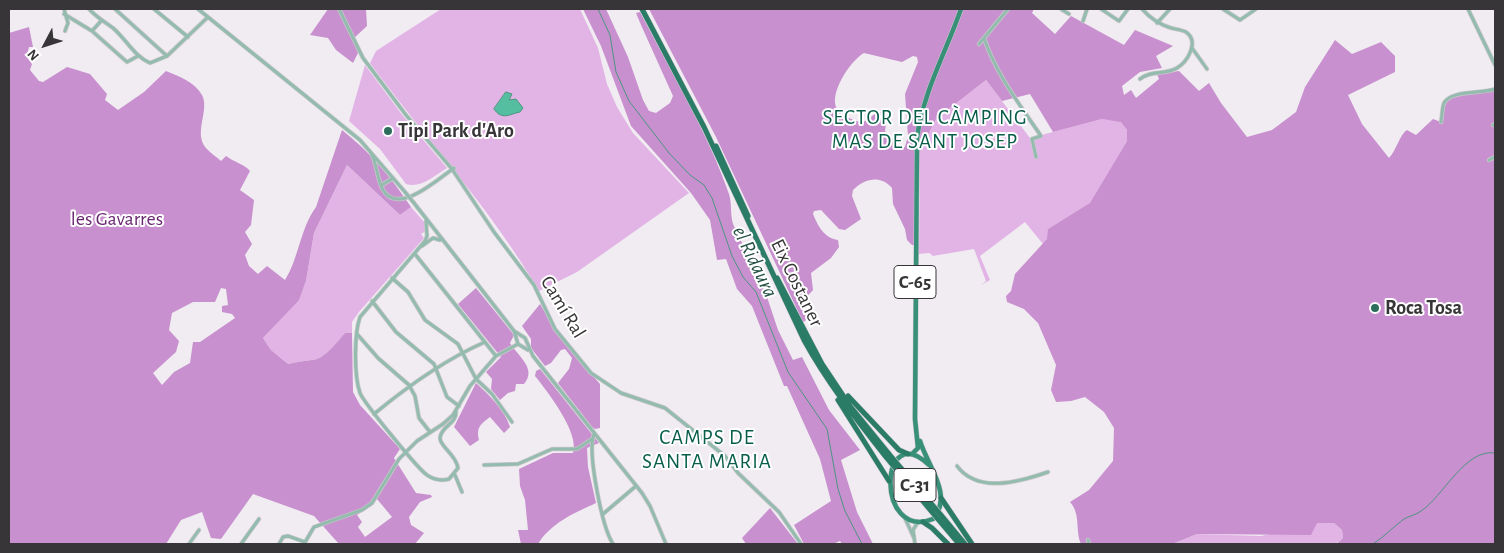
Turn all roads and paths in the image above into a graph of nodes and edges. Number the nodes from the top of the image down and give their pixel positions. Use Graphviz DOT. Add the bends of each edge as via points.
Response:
graph roads {
  1 [pos="64,9"];
  2 [pos="89,9"];
  3 [pos="115,9"];
  4 [pos="154,9"];
  5 [pos="198,9"];
  6 [pos="339,9"];
  7 [pos="644,9"];
  8 [pos="961,9"];
  9 [pos="1008,9"];
  10 [pos="1061,9"];
  11 [pos="1087,9"];
  12 [pos="1100,9"];
  13 [pos="1128,9"];
  14 [pos="1142,9"];
  15 [pos="1170,9"];
  16 [pos="1223,9"];
  17 [pos="1256,9"];
  18 [pos="1468,9"];
  19 [pos="64,14"];
  20 [pos="1069,14"];
  21 [pos="208,17"];
  22 [pos="101,21"];
  23 [pos="1082,21"];
  24 [pos="1157,23"];
  25 [pos="65,31"];
  26 [pos="92,31"];
  27 [pos="188,37"];
  28 [pos="984,38"];
  29 [pos="979,44"];
  30 [pos="1191,47"];
  31 [pos="138,56"];
  32 [pos="167,56"];
  33 [pos="1495,65"];
  34 [pos="1208,69"];
  35 [pos="1140,79"];
  36 [pos="1495,89"];
  37 [pos="1441,122"];
  38 [pos="366,146"];
  39 [pos="1036,157"];
  40 [pos="1495,157"];
  41 [pos="1489,160"];
  42 [pos="453,169"];
  43 [pos="394,178"];
  44 [pos="381,185"];
  45 [pos="425,218"];
  46 [pos="436,232"];
  47 [pos="427,236"];
  48 [pos="433,238"];
  49 [pos="443,242"];
  50 [pos="420,248"];
  51 [pos="415,254"];
  52 [pos="392,278"];
  53 [pos="372,301"];
  54 [pos="357,333"];
  55 [pos="519,338"];
  56 [pos="485,342"];
  57 [pos="518,344"];
  58 [pos="524,344"];
  59 [pos="463,352"];
  60 [pos="496,356"];
  61 [pos="436,368"];
  62 [pos="826,374"];
  63 [pos="476,379"];
  64 [pos="409,385"];
  65 [pos="459,406"];
  66 [pos="456,411"];
  67 [pos="374,414"];
  68 [pos="512,422"];
  69 [pos="916,428"];
  70 [pos="430,432"];
  71 [pos="594,434"];
  72 [pos="592,440"];
  73 [pos="407,451"];
  74 [pos="910,454"];
  75 [pos="484,465"];
  76 [pos="929,465"];
  77 [pos="957,466"];
  78 [pos="1048,472"];
  79 [pos="455,475"];
  80 [pos="889,481"];
  81 [pos="636,486"];
  82 [pos="462,492"];
  83 [pos="941,498"];
  84 [pos="903,513"];
  85 [pos="603,514"];
  86 [pos="939,517"];
  87 [pos="259,519"];
  88 [pos="920,522"];
  89 [pos="199,530"];
  90 [pos="914,538"];
  91 [pos="304,543"];
  92 [pos="189,544"];
  93 [pos="241,544"];
  94 [pos="279,544"];
  95 [pos="613,544"];
  96 [pos="666,544"];
  97 [pos="801,544"];
  98 [pos="915,544"];
  99 [pos="948,544"];
  100 [pos="960,544"];
  101 [pos="966,544"];
  102 [pos="972,544"];
  1 -- 19 [label="street"];
  2 -- 22 [label="street"];
  3 -- 32 [label="street"];
  4 -- 27 [label="street"];
  5 -- 21 [label="street"];
  6 -- 42 [label="street, Camí Ral" via="363,58"];
  7 -- 62 [label="highway, Eix Costaner / C-31" via="704,127 788,309"];
  8 -- 69 [label="main road, C-65" via="932,78 917,142"];
  9 -- 28 [label="street"];
  10 -- 20 [label="street"];
  11 -- 23 [label="street"];
  12 -- 13 [label="street" via="1118,21"];
  14 -- 24 [label="street"];
  15 -- 24 [label="street"];
  16 -- 17 [label="street" via="1240,20"];
  18 -- 33 [label="street"];
  19 -- 25 [label="street" via="68,23"];
  19 -- 26 [label="street"];
  21 -- 27 [label="street"];
  21 -- 38 [label="street"];
  22 -- 26 [label="street"];
  22 -- 31 [label="street" via="113,28"];
  24 -- 30 [label="street" via="1186,33 1191,39"];
  26 -- 31 [label="street" via="127,62"];
  27 -- 32 [label="street"];
  28 -- 29 [label="street"];
  28 -- 39 [label="street" via="1010,90 1042,136 1032,139"];
  30 -- 34 [label="street"];
  30 -- 35 [label="street" via="1186,62 1174,70 1145,75"];
  31 -- 32 [label="street" via="150,63"];
  36 -- 37 [label="street" via="1449,97 1444,104"];
  38 -- 43 [label="street"];
  38 -- 44 [label="street" via="376,163"];
  40 -- 41 [label="street"];
  42 -- 44 [label="street" via="402,200 388,196"];
  42 -- 97 [label="street, Camí Ral" via="534,286 555,329 591,373 621,393 665,408 725,456 778,512"];
  43 -- 44 [label="street"];
  43 -- 45 [label="street, bridge"];
  45 -- 46 [label="street"];
  45 -- 47 [label="street"];
  46 -- 47 [label="street"];
  46 -- 48 [label="street"];
  46 -- 49 [label="street"];
  47 -- 50 [label="street"];
  48 -- 49 [label="street"];
  48 -- 50 [label="street"];
  49 -- 55 [label="street"];
  50 -- 51 [label="street"];
  51 -- 52 [label="street"];
  51 -- 56 [label="street"];
  52 -- 53 [label="street"];
  52 -- 59 [label="street" via="408,292 425,320 452,339"];
  53 -- 54 [label="street" via="360,317"];
  53 -- 61 [label="street" via="396,332 421,351"];
  54 -- 64 [label="street" via="378,358"];
  54 -- 67 [label="street" via="359,391"];
  55 -- 57 [label="street"];
  55 -- 58 [label="street" via="526,339"];
  56 -- 59 [label="street"];
  56 -- 60 [label="street"];
  57 -- 58 [label="street"];
  57 -- 60 [label="street"];
  58 -- 71 [label="street"];
  59 -- 61 [label="street"];
  59 -- 63 [label="street"];
  60 -- 63 [label="street"];
  61 -- 64 [label="street"];
  61 -- 65 [label="street" via="447,398"];
  62 -- 74 [label="highway" via="898,450"];
  62 -- 80 [label="highway" via="829,387"];
  62 -- 86 [label="highway, Eix Costaner / C-31, bridge"];
  63 -- 65 [label="street"];
  63 -- 68 [label="street" via="492,394"];
  64 -- 67 [label="street"];
  64 -- 70 [label="street" via="419,418"];
  65 -- 66 [label="street"];
  66 -- 70 [label="street"];
  66 -- 79 [label="street" via="454,420 440,440 457,461"];
  67 -- 73 [label="street"];
  69 -- 74 [label="main road, C-65" via="918,448"];
  69 -- 76 [label="main road, C-65"];
  70 -- 73 [label="street"];
  71 -- 72 [label="street"];
  71 -- 81 [label="street"];
  72 -- 75 [label="street" via="577,449 552,449 518,464"];
  72 -- 85 [label="street" via="593,469"];
  73 -- 79 [label="street" via="428,476 443,480"];
  73 -- 91 [label="street" via="372,503 362,510 314,527"];
  74 -- 76 [label="main road"];
  74 -- 80 [label="main road" via="897,458 893,463"];
  76 -- 83 [label="main road, C-65"];
  77 -- 78 [label="street" via="970,479 991,484"];
  79 -- 82 [label="street"];
  80 -- 84 [label="main road" via="894,499"];
  81 -- 85 [label="street"];
  81 -- 96 [label="street" via="650,506"];
  83 -- 88 [label="main road" via="936,515"];
  83 -- 102 [label="highway, C-65"];
  84 -- 88 [label="main road"];
  84 -- 90 [label="street"];
  85 -- 95 [label="street" via="604,526"];
  86 -- 100 [label="highway, Eix Costaner / C-31"];
  86 -- 101 [label="highway, Eix Costaner / C-31"];
  87 -- 93 [label="street"];
  88 -- 90 [label="street" via="913,530"];
  88 -- 99 [label="highway" via="932,528"];
  89 -- 92 [label="street"];
  90 -- 98 [label="street"];
  91 -- 94 [label="street" via="288,536 283,537"];
}
